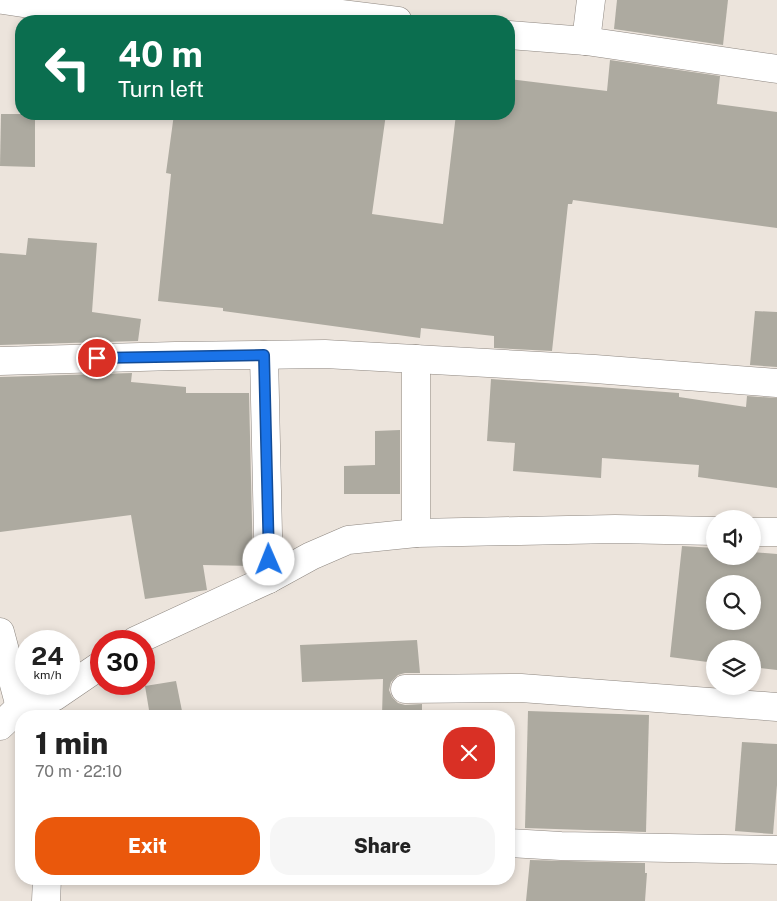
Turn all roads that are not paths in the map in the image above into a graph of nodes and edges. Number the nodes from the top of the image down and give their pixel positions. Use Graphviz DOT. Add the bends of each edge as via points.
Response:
graph roads {
  1 [pos="3,0"];
  2 [pos="591,0"];
  3 [pos="37,3"];
  4 [pos="302,5"];
  5 [pos="362,15"];
  6 [pos="515,35"];
  7 [pos="586,41"];
  8 [pos="777,69"];
  9 [pos="264,355"];
  10 [pos="416,359"];
  11 [pos="0,361"];
  12 [pos="777,383"];
  13 [pos="706,531"];
  14 [pos="761,532"];
  15 [pos="777,532"];
  16 [pos="416,533"];
  17 [pos="270,579"];
  18 [pos="0,632"];
  19 [pos="155,632"];
  20 [pos="90,674"];
  21 [pos="405,689"];
  22 [pos="20,707"];
  23 [pos="54,707"];
  24 [pos="777,707"];
  25 [pos="17,710"];
  26 [pos="15,712"];
  27 [pos="0,726"];
  28 [pos="515,843"];
  29 [pos="777,850"];
  30 [pos="47,885"];
  31 [pos="46,901"];
  1 -- 3 [label="street"];
  2 -- 7 [label="street"];
  3 -- 4 [label="street"];
  4 -- 5 [label="street"];
  6 -- 7 [label="street"];
  7 -- 8 [label="street"];
  9 -- 10 [label="street" via="326,354"];
  9 -- 11 [label="street"];
  9 -- 17 [label="street"];
  10 -- 12 [label="street"];
  10 -- 16 [label="street"];
  13 -- 16 [label="street" via="615,529"];
  14 -- 15 [label="street"];
  16 -- 17 [label="street" via="348,540"];
  17 -- 19 [label="street"];
  18 -- 22 [label="street"];
  20 -- 23 [label="street"];
  21 -- 24 [label="street" via="521,688"];
  22 -- 23 [label="street"];
  22 -- 25 [label="street"];
  26 -- 27 [label="street"];
  28 -- 29 [label="street"];
  30 -- 31 [label="street"];
}
